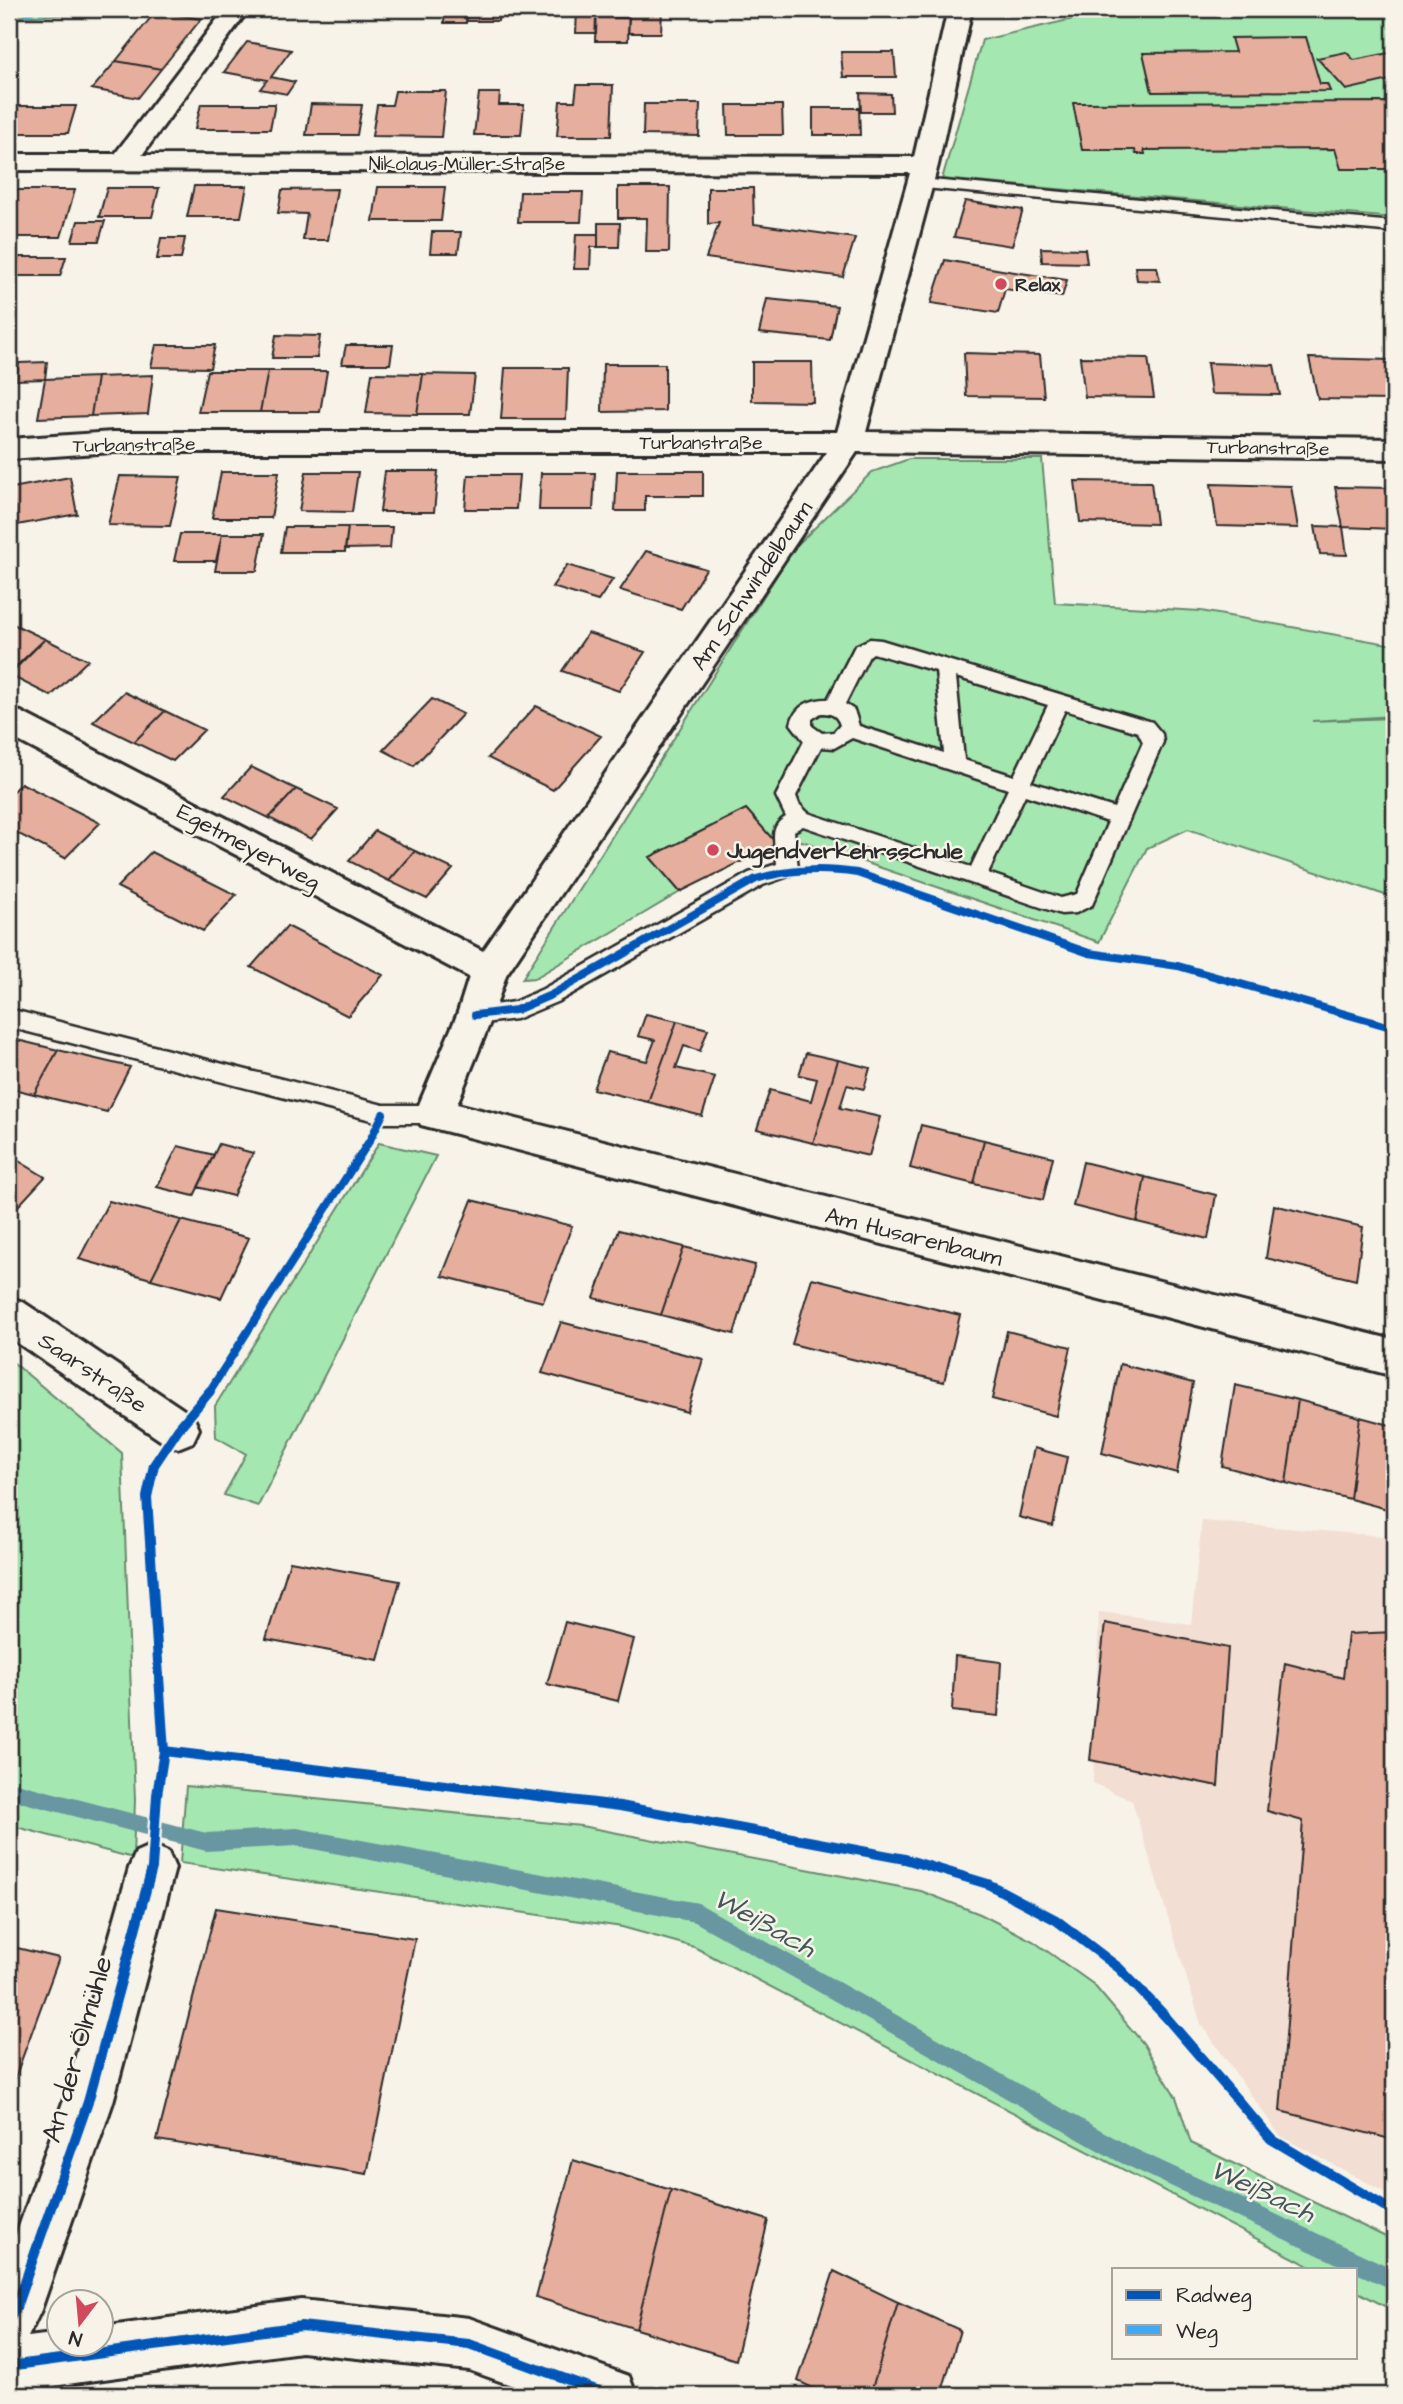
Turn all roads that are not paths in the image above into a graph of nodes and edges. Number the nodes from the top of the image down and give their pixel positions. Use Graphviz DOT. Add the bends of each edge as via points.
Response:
graph roads {
  1 [pos="237,9"];
  2 [pos="960,9"];
  3 [pos="9,162"];
  4 [pos="123,162"];
  5 [pos="922,174"];
  6 [pos="1394,227"];
  7 [pos="849,442"];
  8 [pos="9,449"];
  9 [pos="1394,449"];
  10 [pos="945,666"];
  11 [pos="1059,701"];
  12 [pos="834,706"];
  13 [pos="9,721"];
  14 [pos="849,730"];
  15 [pos="815,739"];
  16 [pos="955,765"];
  17 [pos="1020,785"];
  18 [pos="801,818"];
  19 [pos="1120,818"];
  20 [pos="976,878"];
  21 [pos="489,971"];
  22 [pos="475,1015"];
  23 [pos="9,1018"];
  24 [pos="434,1114"];
  25 [pos="9,1315"];
  26 [pos="1394,1358"];
  27 [pos="178,1429"];
  28 [pos="152,1868"];
  29 [pos="9,2320"];
  30 [pos="9,2366"];
  31 [pos="610,2395"];
  1 -- 4 [label="street"];
  2 -- 5 [label="street, Am Schwindelbaum"];
  3 -- 4 [label="street, Nikolaus-Müller-Straße"];
  4 -- 5 [label="street, Nikolaus-Müller-Straße"];
  5 -- 6 [label="lane"];
  5 -- 7 [label="street, Am Schwindelbaum"];
  7 -- 8 [label="street, Turbanstraße" via="113,442"];
  7 -- 9 [label="street, Turbanstraße"];
  7 -- 21 [label="street, Am Schwindelbaum"];
  10 -- 11 [label="lane"];
  10 -- 12 [label="lane" via="870,646 862,650"];
  10 -- 16 [label="lane"];
  11 -- 17 [label="lane"];
  11 -- 19 [label="lane" via="1145,727 1152,734 1153,742"];
  12 -- 14 [label="lane" via="847,715"];
  12 -- 15 [label="lane" via="818,706 803,715 803,730"];
  13 -- 21 [label="street, Egetmeyerweg"];
  14 -- 15 [label="lane" via="837,739"];
  14 -- 16 [label="lane"];
  15 -- 18 [label="lane" via="786,796"];
  16 -- 17 [label="lane"];
  17 -- 19 [label="lane"];
  17 -- 20 [label="lane"];
  18 -- 20 [label="lane"];
  18 -- 22 [label="lane" via="784,827 788,868 756,878 551,995 516,1010"];
  19 -- 20 [label="lane" via="1085,899 1076,905 1060,906"];
  21 -- 22 [label="street, Am Schwindelbaum"];
  22 -- 24 [label="street, Am Schwindelbaum"];
  23 -- 24 [label="lane" via="383,1114"];
  24 -- 26 [label="street, Am Husarenbaum"];
  25 -- 27 [label="street, Saarstraße"];
  28 -- 29 [label="street, An der Ölmühle" via="88,2102"];
  30 -- 31 [label="street" via="301,2326 469,2344"];
}
